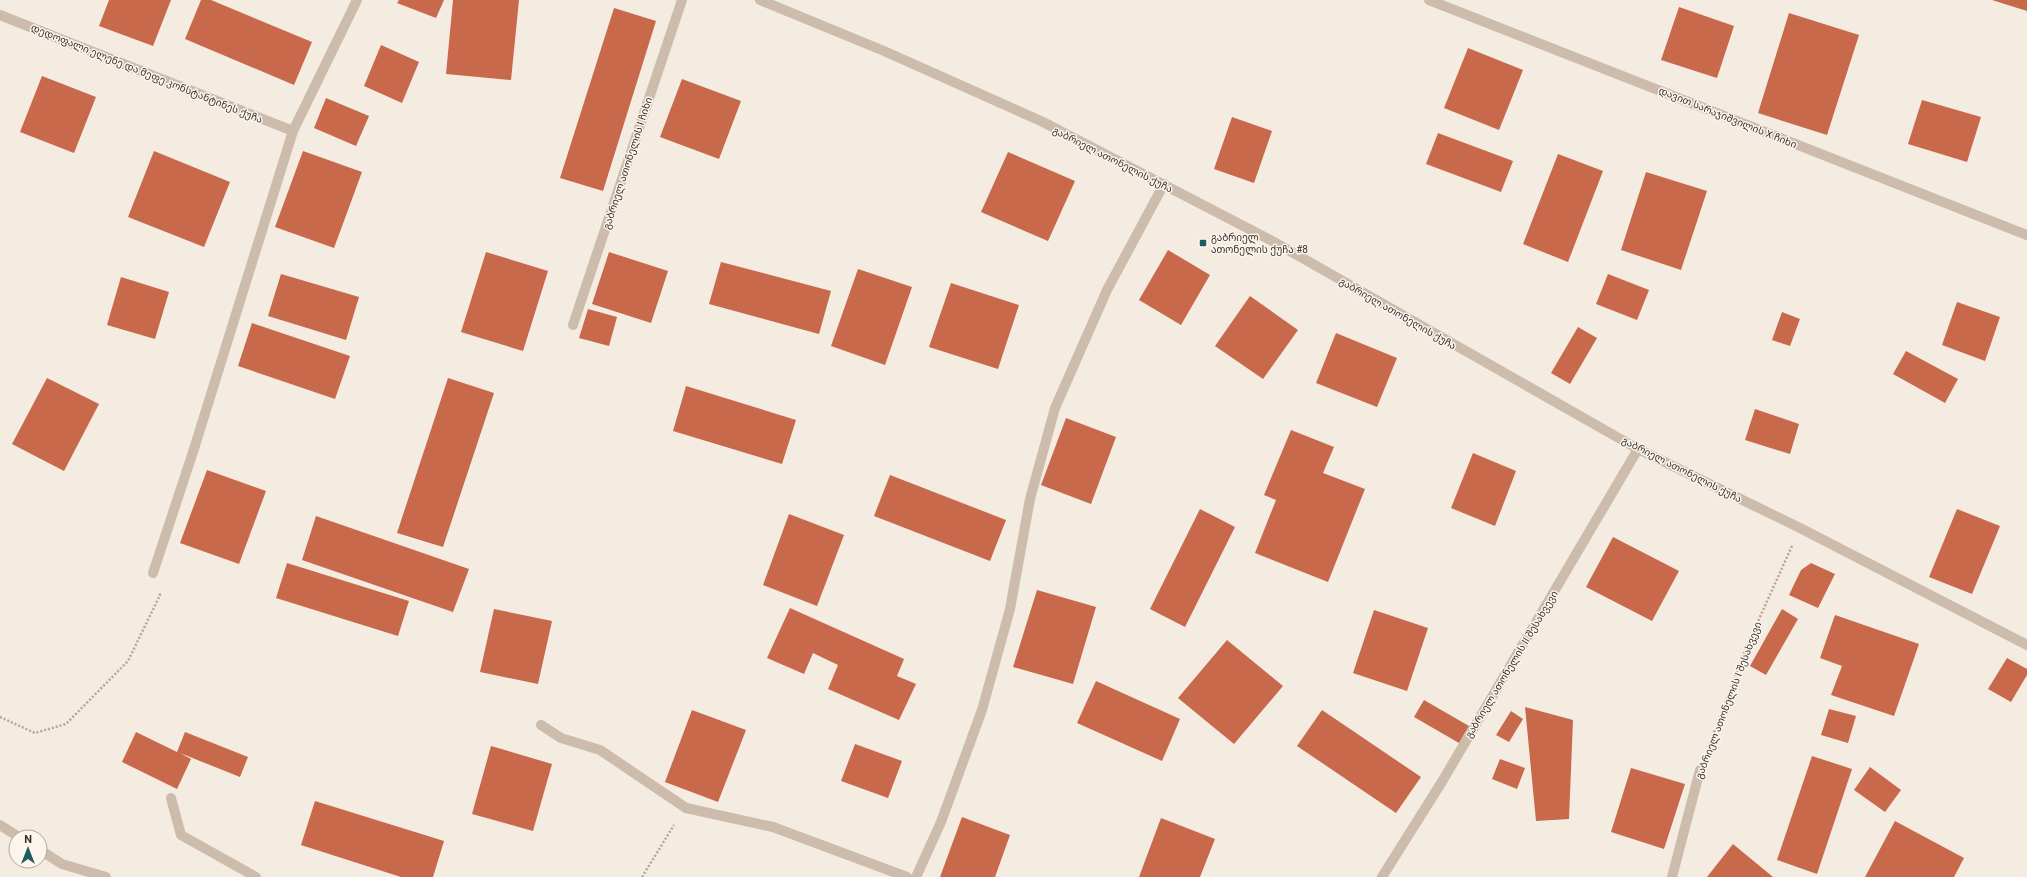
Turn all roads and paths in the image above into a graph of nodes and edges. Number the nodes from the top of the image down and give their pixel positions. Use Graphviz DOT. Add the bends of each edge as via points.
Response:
graph roads {
  1 [pos="357,0"];
  2 [pos="682,0"];
  3 [pos="760,0"];
  4 [pos="1429,0"];
  5 [pos="0,15"];
  6 [pos="293,131"];
  7 [pos="1164,184"];
  8 [pos="2027,235"];
  9 [pos="573,325"];
  10 [pos="1638,449"];
  11 [pos="1800,528"];
  12 [pos="153,573"];
  13 [pos="2027,646"];
  14 [pos="0,717"];
  15 [pos="542,725"];
  16 [pos="1700,770"];
  17 [pos="171,798"];
  18 [pos="686,808"];
  19 [pos="48,855"];
  20 [pos="106,877"];
  21 [pos="256,877"];
  22 [pos="642,877"];
  23 [pos="907,877"];
  24 [pos="916,877"];
  25 [pos="1382,877"];
  26 [pos="1672,877"];
  1 -- 6 [label="street"];
  2 -- 9 [label="street, გაბრიელ ათონელის I ჩიხი"];
  3 -- 7 [label="street, გაბრიელ ათონელის ქუჩა" via="884,51 1036,119"];
  4 -- 8 [label="street, დავით სარაჯიშვილის X ჩიხი"];
  5 -- 6 [label="street, დედოფალი ელენე და მეფე კონსტანტინეს ქუჩა"];
  6 -- 12 [label="street"];
  7 -- 10 [label="street, გაბრიელ ათონელის ქუჩა" via="1276,243"];
  7 -- 24 [label="street" via="1107,290 1055,408 1030,499 1010,609 982,710 940,822"];
  10 -- 11 [label="street, გაბრიელ ათონელის ქუჩა"];
  10 -- 25 [label="street, გაბრიელ ათონელის II შესახვევი" via="1443,780"];
  11 -- 13 [label="street, გაბრიელ ათონელის ქუჩა"];
  11 -- 16 [label="path, გაბრიელ ათონელის I შესახვევი" via="1745,650"];
  12 -- 14 [label="path" via="160,595 128,661 66,724 34,733"];
  15 -- 18 [label="street" via="561,738 600,750"];
  16 -- 26 [label="street, გაბრიელ ათონელის I შესახვევი"];
  17 -- 21 [label="street" via="181,835"];
  18 -- 22 [label="path"];
  18 -- 23 [label="street" via="773,827"];
  19 -- 20 [label="street" via="62,864"];
}
